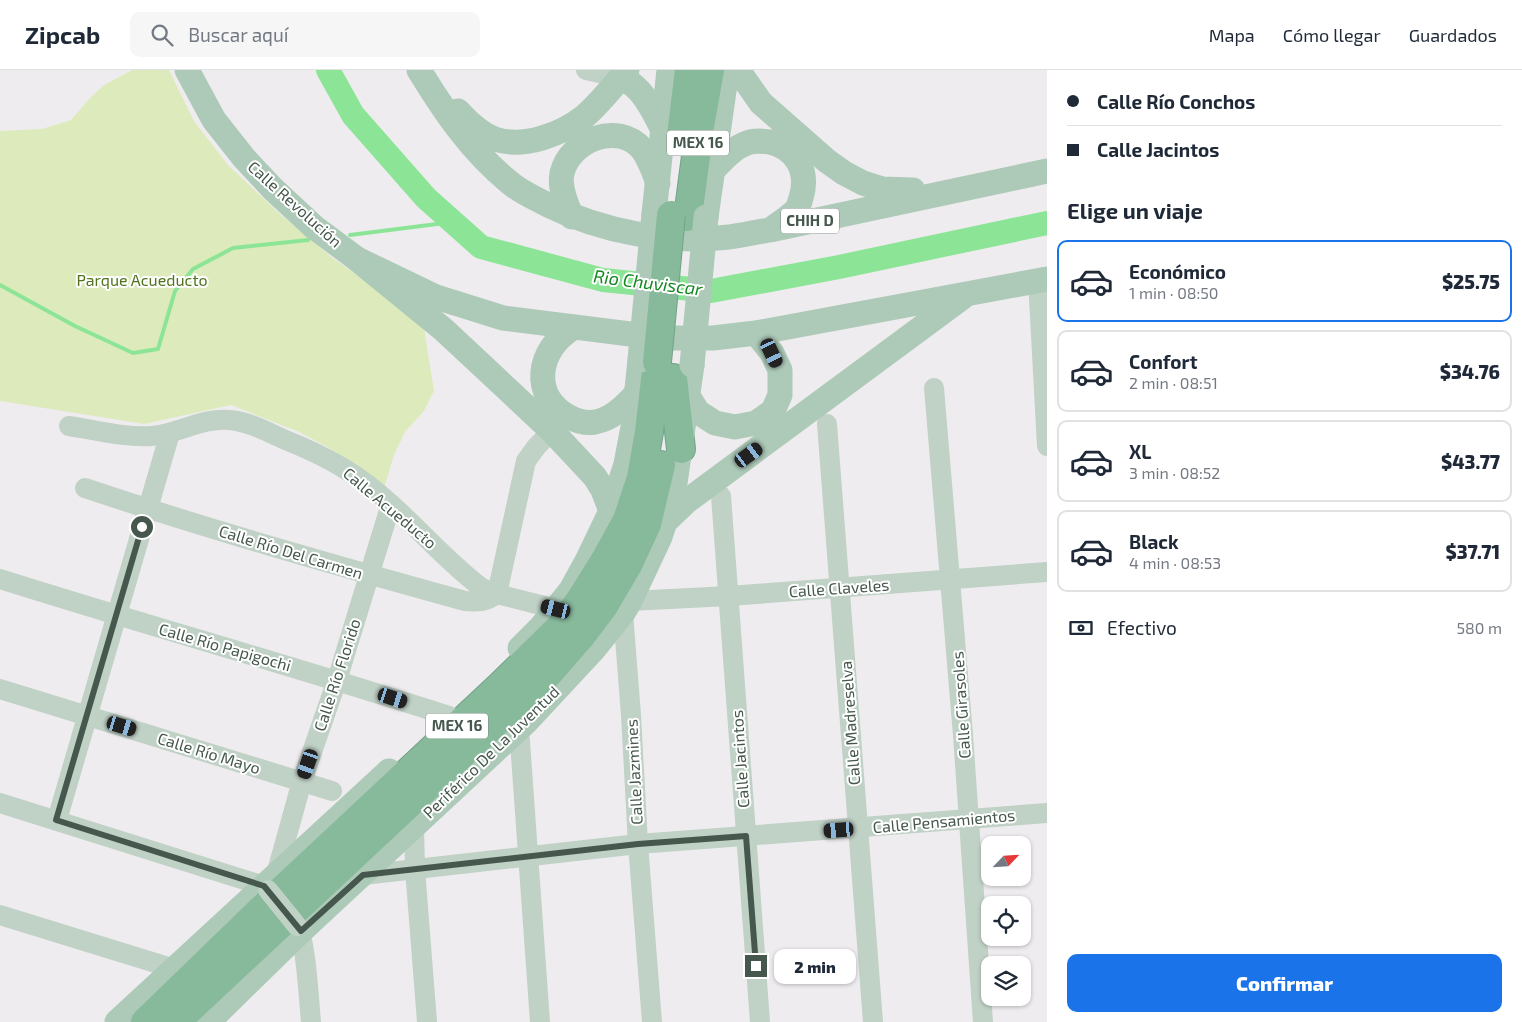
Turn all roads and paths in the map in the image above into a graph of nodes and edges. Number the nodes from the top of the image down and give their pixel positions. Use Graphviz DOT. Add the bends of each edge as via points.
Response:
graph roads {
  1 [pos="187,70"];
  2 [pos="419,70"];
  3 [pos="425,70"];
  4 [pos="586,70"];
  5 [pos="670,70"];
  6 [pos="689,70"];
  7 [pos="710,70"];
  8 [pos="728,70"];
  9 [pos="738,70"];
  10 [pos="624,74"];
  11 [pos="663,130"];
  12 [pos="714,169"];
  13 [pos="1047,170"];
  14 [pos="658,183"];
  15 [pos="985,184"];
  16 [pos="572,217"];
  17 [pos="697,217"];
  18 [pos="770,230"];
  19 [pos="357,259"];
  20 [pos="1042,280"];
  21 [pos="968,293"];
  22 [pos="573,328"];
  23 [pos="756,333"];
  24 [pos="670,371"];
  25 [pos="934,388"];
  26 [pos="636,394"];
  27 [pos="827,424"];
  28 [pos="69,426"];
  29 [pos="552,431"];
  30 [pos="170,434"];
  31 [pos="1047,446"];
  32 [pos="681,449"];
  33 [pos="85,488"];
  34 [pos="721,496"];
  35 [pos="391,504"];
  36 [pos="148,509"];
  37 [pos="611,512"];
  38 [pos="666,521"];
  39 [pos="1047,572"];
  40 [pos="368,575"];
  41 [pos="0,579"];
  42 [pos="951,580"];
  43 [pos="841,588"];
  44 [pos="497,594"];
  45 [pos="729,596"];
  46 [pos="627,607"];
  47 [pos="556,609"];
  48 [pos="116,615"];
  49 [pos="337,680"];
  50 [pos="0,690"];
  51 [pos="87,715"];
  52 [pos="449,716"];
  53 [pos="519,728"];
  54 [pos="302,781"];
  55 [pos="332,791"];
  56 [pos="0,803"];
  57 [pos="1047,813"];
  58 [pos="56,820"];
  59 [pos="970,820"];
  60 [pos="414,826"];
  61 [pos="858,828"];
  62 [pos="746,836"];
  63 [pos="638,844"];
  64 [pos="528,856"];
  65 [pos="415,869"];
  66 [pos="363,875"];
  67 [pos="269,884"];
  68 [pos="0,915"];
  69 [pos="299,929"];
  70 [pos="175,969"];
  71 [pos="117,1022"];
  72 [pos="145,1022"];
  73 [pos="176,1022"];
  74 [pos="208,1022"];
  75 [pos="311,1022"];
  76 [pos="427,1022"];
  77 [pos="540,1022"];
  78 [pos="652,1022"];
  79 [pos="760,1022"];
  80 [pos="873,1022"];
  81 [pos="983,1022"];
  1 -- 19 [label="main road, Calle Revolución" via="214,120 244,158 314,226"];
  2 -- 16 [label="main road" via="440,104 481,156 510,183"];
  3 -- 10 [label="main road" via="451,104 476,128 495,139 511,141 544,138 564,130 586,115"];
  4 -- 10 [label="street"];
  5 -- 11 [label="main road"];
  6 -- 24 [label="highway, MEX 16, bridge" via="671,215"];
  7 -- 17 [label="highway, MEX 16" via="700,126"];
  8 -- 12 [label="main road"];
  9 -- 15 [label="main road" via="760,103 827,161 864,184 882,189 912,190"];
  10 -- 11 [label="main road" via="640,90"];
  11 -- 14 [label="main road"];
  12 -- 17 [label="main road"];
  12 -- 18 [label="main road" via="733,150 748,142 762,140 790,151 801,166 805,186 798,207"];
  13 -- 15 [label="main road, CHIH D"];
  14 -- 16 [label="main road" via="642,149 633,141 622,136 596,138 569,156 562,173 563,193"];
  14 -- 24 [label="main road, bridge" via="654,214"];
  15 -- 18 [label="main road, CHIH D"];
  16 -- 18 [label="main road, CHIH D" via="603,227 687,239 729,237"];
  17 -- 24 [label="highway, MEX 16"];
  19 -- 22 [label="main road" via="436,297 465,307 503,318"];
  19 -- 29 [label="main road" via="444,330"];
  20 -- 21 [label="main road"];
  20 -- 31 [label="street"];
  21 -- 23 [label="main road"];
  21 -- 38 [label="main road" via="687,501"];
  22 -- 23 [label="main road" via="662,338 713,338"];
  22 -- 26 [label="main road" via="562,335 545,358 542,377 547,396 560,412 578,422 595,422 612,416"];
  23 -- 24 [label="main road" via="772,353 780,370 780,395 773,411 756,423 735,427 715,423 698,412"];
  24 -- 26 [label="main road"];
  24 -- 32 [label="highway"];
  24 -- 72 [label="highway, MEX 16" via="649,432 641,478 627,520 585,592 559,628"];
  24 -- 73 [label="highway, Periférico De La Juventud / MEX 16" via="666,438 647,524 609,598 582,635 549,673"];
  25 -- 42 [label="street, Calle Girasoles"];
  26 -- 37 [label="main road" via="626,464"];
  27 -- 43 [label="street, Calle Madreselva"];
  28 -- 30 [label="street, Calle Acueducto" via="132,435"];
  29 -- 37 [label="main road" via="595,477"];
  29 -- 44 [label="street" via="526,461"];
  30 -- 35 [label="street, Calle Acueducto" via="210,421 245,423 332,460"];
  30 -- 36 [label="street"];
  32 -- 38 [label="main road, Periférico De La Juventud"];
  33 -- 36 [label="street, Calle Río Del Carmen"];
  34 -- 45 [label="street, Calle Jacintos"];
  35 -- 40 [label="street, Calle Río Florido"];
  35 -- 44 [label="street, Calle Acueducto" via="482,588"];
  36 -- 40 [label="street, Calle Río Del Carmen"];
  36 -- 48 [label="street"];
  37 -- 47 [label="main road" via="571,590"];
  38 -- 46 [label="main road, Periférico De La Juventud"];
  39 -- 42 [label="street, Calle Claveles"];
  40 -- 44 [label="street, Calle Río Del Carmen" via="465,601 479,602"];
  40 -- 49 [label="street, Calle Río Florido"];
  41 -- 48 [label="street, Calle Río Papigochi"];
  42 -- 43 [label="street, Calle Claveles"];
  42 -- 59 [label="street, Calle Girasoles"];
  43 -- 45 [label="street, Calle Claveles"];
  43 -- 61 [label="street, Calle Madreselva"];
  44 -- 47 [label="street, Calle Acueducto"];
  45 -- 46 [label="street, Calle Claveles"];
  45 -- 62 [label="street, Calle Jacintos"];
  46 -- 53 [label="main road, Periférico De La Juventud" via="575,670"];
  46 -- 63 [label="street, Calle Jazmines"];
  47 -- 52 [label="main road"];
  48 -- 49 [label="street, Calle Río Papigochi"];
  48 -- 51 [label="street"];
  49 -- 52 [label="street, Calle Río Papigochi"];
  49 -- 54 [label="street, Calle Río Florido"];
  50 -- 51 [label="street, Calle Río Mayo"];
  51 -- 54 [label="street, Calle Río Mayo"];
  51 -- 58 [label="street"];
  52 -- 67 [label="main road"];
  53 -- 60 [label="main road, Periférico De La Juventud"];
  53 -- 64 [label="street"];
  54 -- 55 [label="street, Calle Río Mayo"];
  54 -- 67 [label="street, Calle Río Florido"];
  56 -- 58 [label="street"];
  57 -- 59 [label="street, Calle Pensamientos"];
  58 -- 67 [label="street"];
  59 -- 61 [label="street, Calle Pensamientos"];
  59 -- 81 [label="street, Calle Girasoles"];
  60 -- 65 [label="street"];
  60 -- 66 [label="main road, Periférico De La Juventud"];
  61 -- 62 [label="street, Calle Pensamientos"];
  61 -- 80 [label="street, Calle Madreselva"];
  62 -- 63 [label="street, Calle Pensamientos"];
  62 -- 79 [label="street, Calle Jacintos"];
  63 -- 64 [label="street, Calle Pensamientos"];
  63 -- 78 [label="street, Calle Jazmines"];
  64 -- 65 [label="street, Calle Pensamientos"];
  64 -- 77 [label="street"];
  65 -- 66 [label="street, Calle Pensamientos"];
  65 -- 76 [label="street"];
  66 -- 69 [label="main road, Periférico De La Juventud"];
  67 -- 69 [label="street, bridge"];
  67 -- 70 [label="main road"];
  68 -- 70 [label="street"];
  69 -- 74 [label="main road, Periférico De La Juventud"];
  69 -- 75 [label="street"];
  70 -- 71 [label="main road"];
}
